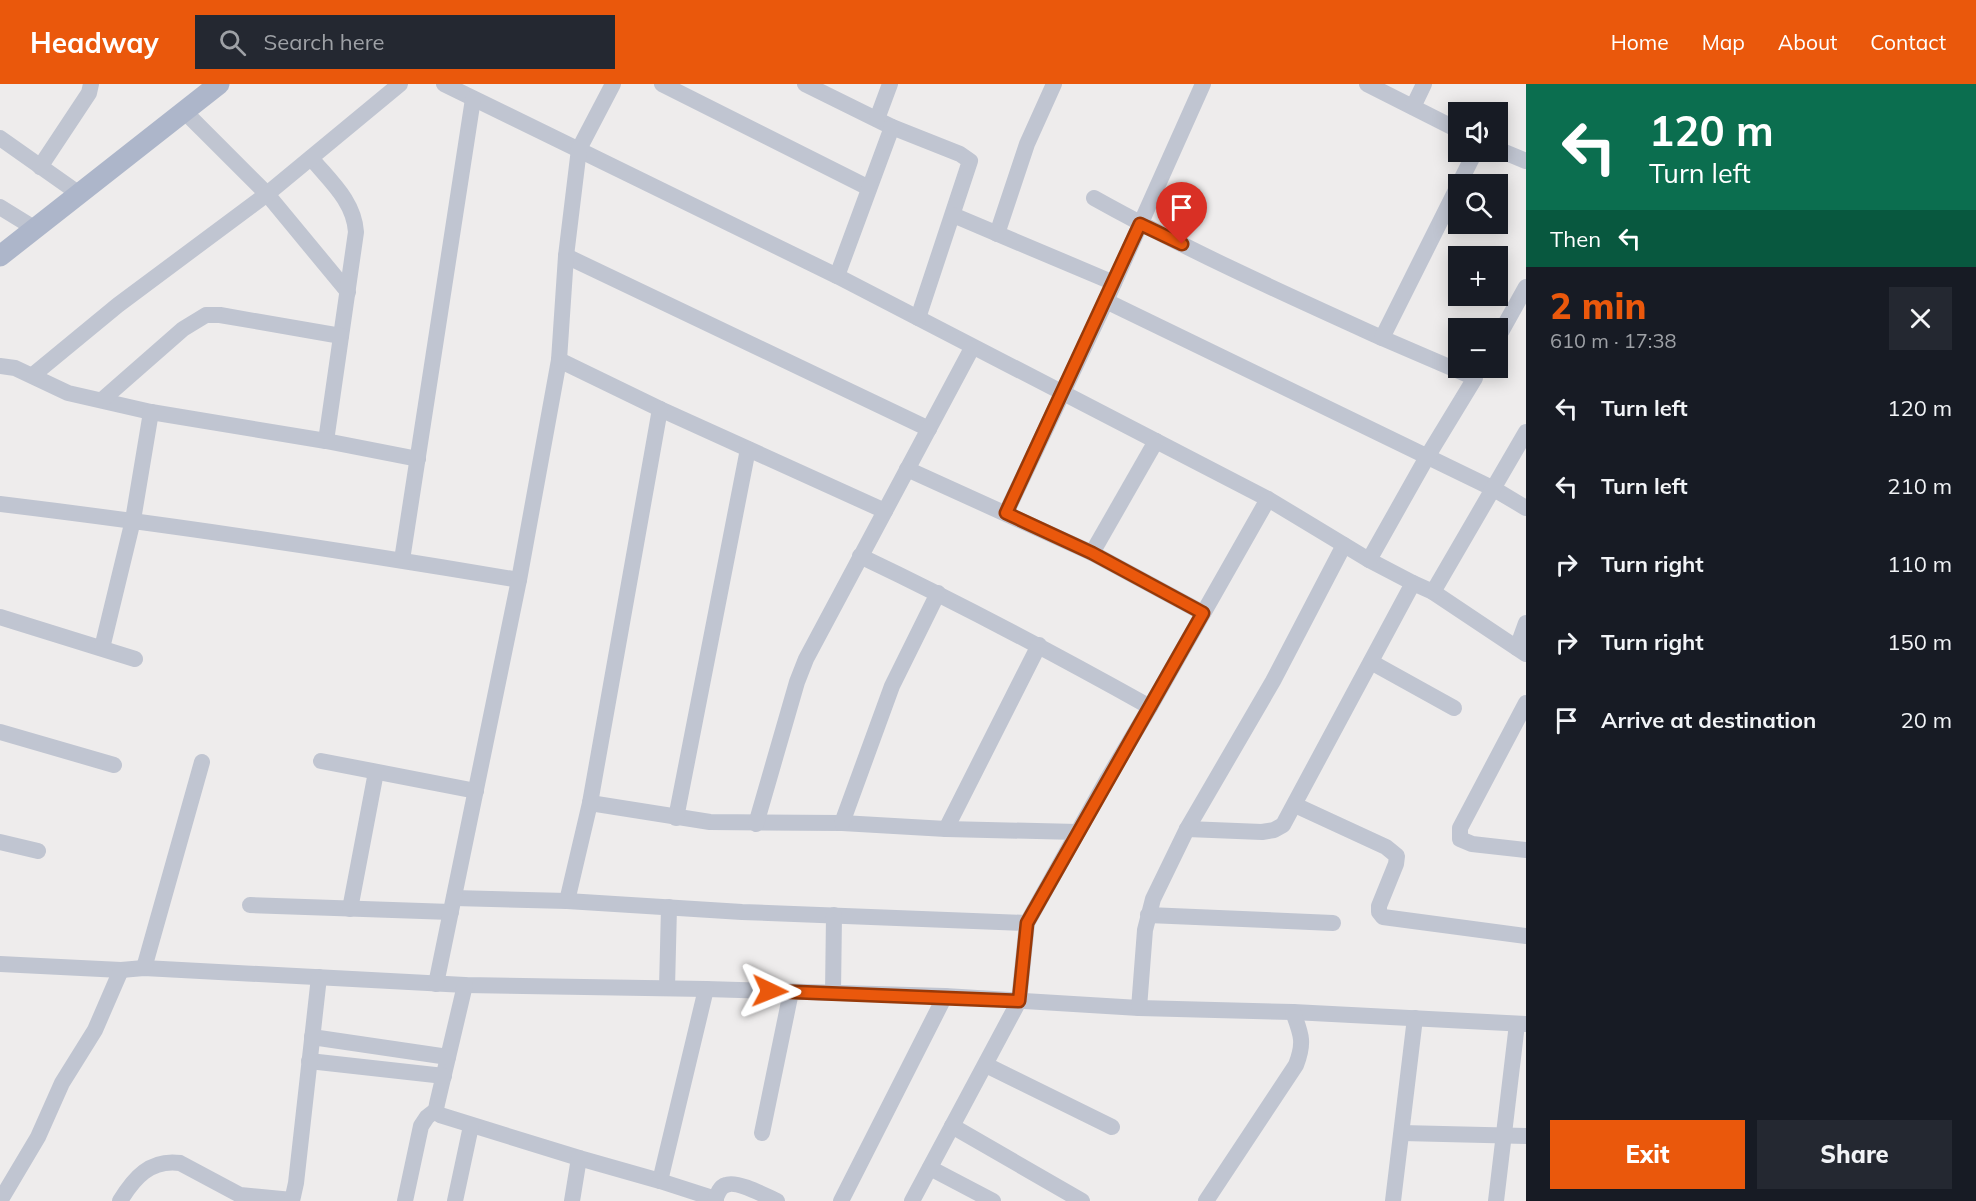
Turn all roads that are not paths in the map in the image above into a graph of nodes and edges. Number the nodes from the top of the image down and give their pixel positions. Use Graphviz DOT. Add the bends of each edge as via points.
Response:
graph roads {
  1 [pos="91,84"];
  2 [pos="219,84"];
  3 [pos="400,84"];
  4 [pos="444,84"];
  5 [pos="613,84"];
  6 [pos="662,84"];
  7 [pos="805,84"];
  8 [pos="890,84"];
  9 [pos="1054,84"];
  10 [pos="1203,84"];
  11 [pos="1367,84"];
  12 [pos="1424,84"];
  13 [pos="473,99"];
  14 [pos="1413,107"];
  15 [pos="184,111"];
  16 [pos="885,123"];
  17 [pos="1448,125"];
  18 [pos="0,138"];
  19 [pos="579,149"];
  20 [pos="1508,154"];
  21 [pos="311,158"];
  22 [pos="1526,161"];
  23 [pos="1470,162"];
  24 [pos="40,167"];
  25 [pos="869,188"];
  26 [pos="78,193"];
  27 [pos="267,194"];
  28 [pos="1094,198"];
  29 [pos="0,207"];
  30 [pos="953,215"];
  31 [pos="1140,224"];
  32 [pos="34,228"];
  33 [pos="997,234"];
  34 [pos="0,256"];
  35 [pos="566,256"];
  36 [pos="837,276"];
  37 [pos="1114,283"];
  38 [pos="1526,287"];
  39 [pos="348,292"];
  40 [pos="1106,301"];
  41 [pos="918,318"];
  42 [pos="1508,319"];
  43 [pos="341,336"];
  44 [pos="1382,338"];
  45 [pos="972,348"];
  46 [pos="559,360"];
  47 [pos="1448,362"];
  48 [pos="0,366"];
  49 [pos="33,375"];
  50 [pos="1475,378"];
  51 [pos="1062,392"];
  52 [pos="102,400"];
  53 [pos="660,409"];
  54 [pos="152,412"];
  55 [pos="929,429"];
  56 [pos="1526,432"];
  57 [pos="326,441"];
  58 [pos="1156,441"];
  59 [pos="748,449"];
  60 [pos="1427,457"];
  61 [pos="418,459"];
  62 [pos="907,469"];
  63 [pos="1494,489"];
  64 [pos="1268,499"];
  65 [pos="0,504"];
  66 [pos="1526,508"];
  67 [pos="885,512"];
  68 [pos="1006,513"];
  69 [pos="133,520"];
  70 [pos="1344,545"];
  71 [pos="1092,553"];
  72 [pos="860,556"];
  73 [pos="402,560"];
  74 [pos="1369,560"];
  75 [pos="519,580"];
  76 [pos="1413,583"];
  77 [pos="1433,592"];
  78 [pos="938,593"];
  79 [pos="1203,613"];
  80 [pos="0,617"];
  81 [pos="1526,623"];
  82 [pos="1039,645"];
  83 [pos="102,648"];
  84 [pos="1522,651"];
  85 [pos="135,658"];
  86 [pos="1371,662"];
  87 [pos="1526,703"];
  88 [pos="1150,707"];
  89 [pos="1454,708"];
  90 [pos="0,732"];
  91 [pos="321,761"];
  92 [pos="202,762"];
  93 [pos="114,765"];
  94 [pos="376,772"];
  95 [pos="476,791"];
  96 [pos="590,803"];
  97 [pos="1294,805"];
  98 [pos="676,818"];
  99 [pos="842,823"];
  100 [pos="756,824"];
  101 [pos="946,829"];
  102 [pos="1187,829"];
  103 [pos="1078,832"];
  104 [pos="0,842"];
  105 [pos="1526,850"];
  106 [pos="38,851"];
  107 [pos="567,901"];
  108 [pos="250,905"];
  109 [pos="452,905"];
  110 [pos="669,907"];
  111 [pos="350,909"];
  112 [pos="834,915"];
  113 [pos="1148,915"];
  114 [pos="1027,923"];
  115 [pos="1333,923"];
  116 [pos="1526,936"];
  117 [pos="0,964"];
  118 [pos="144,968"];
  119 [pos="121,970"];
  120 [pos="319,977"];
  121 [pos="436,984"];
  122 [pos="465,985"];
  123 [pos="667,988"];
  124 [pos="706,989"];
  125 [pos="791,992"];
  126 [pos="833,993"];
  127 [pos="945,996"];
  128 [pos="1019,1001"];
  129 [pos="1139,1008"];
  130 [pos="1293,1012"];
  131 [pos="1415,1018"];
  132 [pos="1522,1024"];
  133 [pos="312,1037"];
  134 [pos="448,1057"];
  135 [pos="309,1061"];
  136 [pos="986,1065"];
  137 [pos="444,1076"];
  138 [pos="436,1110"];
  139 [pos="471,1126"];
  140 [pos="952,1126"];
  141 [pos="1112,1127"];
  142 [pos="762,1133"];
  143 [pos="1402,1133"];
  144 [pos="1503,1136"];
  145 [pos="1526,1136"];
  146 [pos="579,1158"];
  147 [pos="930,1168"];
  148 [pos="660,1181"];
  149 [pos="238,1198"];
  150 [pos="292,1200"];
  151 [pos="716,1200"];
  152 [pos="0,1201"];
  153 [pos="120,1201"];
  154 [pos="405,1201"];
  155 [pos="455,1201"];
  156 [pos="572,1201"];
  157 [pos="777,1201"];
  158 [pos="841,1201"];
  159 [pos="912,1201"];
  160 [pos="993,1201"];
  161 [pos="1082,1201"];
  162 [pos="1206,1201"];
  163 [pos="1393,1201"];
  164 [pos="1496,1201"];
  1 -- 24 [label="street" via="89,93"];
  2 -- 15 [label="main road"];
  3 -- 21 [label="street"];
  4 -- 13 [label="street"];
  5 -- 19 [label="street"];
  6 -- 25 [label="street"];
  7 -- 16 [label="street"];
  8 -- 16 [label="street"];
  9 -- 33 [label="street" via="1027,144"];
  10 -- 31 [label="street"];
  11 -- 14 [label="street"];
  12 -- 14 [label="street"];
  13 -- 19 [label="street"];
  13 -- 61 [label="street"];
  14 -- 17 [label="street"];
  15 -- 26 [label="main road"];
  15 -- 27 [label="street"];
  16 -- 25 [label="street"];
  16 -- 30 [label="street" via="960,154 970,162"];
  18 -- 24 [label="street"];
  19 -- 35 [label="street"];
  19 -- 36 [label="street"];
  20 -- 22 [label="street"];
  21 -- 27 [label="street"];
  21 -- 39 [label="street" via="354,214 356,232"];
  23 -- 44 [label="street"];
  24 -- 26 [label="street"];
  25 -- 36 [label="street"];
  26 -- 32 [label="main road"];
  27 -- 39 [label="street"];
  27 -- 49 [label="street" via="118,305"];
  28 -- 31 [label="street"];
  29 -- 32 [label="street"];
  30 -- 33 [label="street"];
  30 -- 41 [label="street"];
  31 -- 37 [label="street"];
  31 -- 44 [label="street"];
  32 -- 34 [label="main road"];
  33 -- 37 [label="street"];
  35 -- 46 [label="street"];
  35 -- 55 [label="street"];
  36 -- 41 [label="street"];
  37 -- 40 [label="street"];
  38 -- 42 [label="street"];
  39 -- 43 [label="street"];
  40 -- 51 [label="street"];
  40 -- 60 [label="street"];
  41 -- 45 [label="street"];
  43 -- 52 [label="street" via="206,315 183,329"];
  43 -- 57 [label="street"];
  44 -- 47 [label="street"];
  45 -- 51 [label="street"];
  45 -- 55 [label="street"];
  46 -- 53 [label="street"];
  46 -- 75 [label="street"];
  48 -- 49 [label="street"];
  49 -- 52 [label="street" via="68,393"];
  50 -- 60 [label="street"];
  51 -- 58 [label="street"];
  51 -- 68 [label="street"];
  52 -- 54 [label="street"];
  53 -- 59 [label="street"];
  53 -- 96 [label="street"];
  54 -- 57 [label="street"];
  54 -- 69 [label="street"];
  55 -- 62 [label="street"];
  56 -- 63 [label="street"];
  57 -- 61 [label="street"];
  58 -- 64 [label="street"];
  58 -- 71 [label="street"];
  59 -- 67 [label="street"];
  59 -- 98 [label="street"];
  60 -- 63 [label="street"];
  60 -- 74 [label="street"];
  61 -- 73 [label="street"];
  62 -- 67 [label="street"];
  62 -- 68 [label="street"];
  63 -- 66 [label="street"];
  63 -- 77 [label="street"];
  64 -- 70 [label="street"];
  64 -- 79 [label="street"];
  65 -- 69 [label="street"];
  67 -- 72 [label="street"];
  68 -- 71 [label="street"];
  69 -- 73 [label="street"];
  69 -- 83 [label="street"];
  70 -- 74 [label="street"];
  70 -- 102 [label="street" via="1273,681"];
  71 -- 79 [label="street"];
  72 -- 78 [label="street"];
  72 -- 100 [label="street" via="797,682"];
  73 -- 75 [label="street"];
  74 -- 76 [label="street"];
  75 -- 95 [label="street"];
  76 -- 77 [label="street"];
  76 -- 86 [label="street"];
  77 -- 84 [label="street"];
  78 -- 82 [label="street"];
  78 -- 99 [label="street" via="892,686"];
  79 -- 88 [label="street"];
  80 -- 83 [label="street"];
  81 -- 84 [label="street"];
  82 -- 88 [label="street"];
  82 -- 101 [label="street"];
  83 -- 85 [label="street"];
  86 -- 89 [label="street"];
  86 -- 97 [label="street"];
  87 -- 105 [label="street" via="1459,835 1465,842"];
  88 -- 103 [label="street"];
  90 -- 93 [label="street"];
  91 -- 94 [label="street"];
  92 -- 118 [label="street"];
  94 -- 95 [label="street"];
  94 -- 111 [label="street"];
  95 -- 109 [label="street"];
  96 -- 98 [label="street"];
  96 -- 107 [label="street"];
  97 -- 102 [label="street" via="1283,825 1274,830"];
  97 -- 116 [label="street" via="1386,847 1397,856 1379,906 1383,917"];
  98 -- 100 [label="street"];
  99 -- 100 [label="street"];
  99 -- 101 [label="street"];
  101 -- 103 [label="street"];
  102 -- 113 [label="street"];
  103 -- 114 [label="street"];
  104 -- 106 [label="street"];
  107 -- 109 [label="street"];
  107 -- 110 [label="street"];
  108 -- 111 [label="street"];
  109 -- 111 [label="street"];
  109 -- 121 [label="street"];
  110 -- 112 [label="street"];
  110 -- 123 [label="street"];
  112 -- 114 [label="street"];
  112 -- 126 [label="street"];
  113 -- 115 [label="street"];
  113 -- 129 [label="street"];
  114 -- 128 [label="street"];
  117 -- 119 [label="street"];
  118 -- 119 [label="street"];
  118 -- 120 [label="street"];
  119 -- 152 [label="street" via="95,1030 62,1083 33,1146"];
  120 -- 121 [label="street"];
  120 -- 133 [label="street"];
  121 -- 122 [label="street"];
  122 -- 123 [label="street"];
  122 -- 134 [label="street"];
  123 -- 124 [label="street"];
  124 -- 125 [label="street"];
  124 -- 148 [label="street"];
  125 -- 126 [label="street"];
  125 -- 142 [label="street"];
  126 -- 127 [label="street"];
  127 -- 128 [label="street"];
  127 -- 158 [label="street"];
  128 -- 129 [label="street"];
  128 -- 136 [label="street"];
  129 -- 130 [label="street"];
  130 -- 131 [label="street"];
  130 -- 162 [label="street" via="1302,1040 1296,1065"];
  131 -- 132 [label="street"];
  131 -- 143 [label="street"];
  132 -- 144 [label="street"];
  133 -- 134 [label="street"];
  133 -- 135 [label="street"];
  134 -- 137 [label="street"];
  135 -- 137 [label="street"];
  135 -- 150 [label="street"];
  136 -- 140 [label="street"];
  136 -- 141 [label="street"];
  137 -- 138 [label="street"];
  138 -- 139 [label="street" via="447,1119"];
  138 -- 154 [label="street" via="421,1126"];
  139 -- 146 [label="street"];
  139 -- 155 [label="street"];
  140 -- 147 [label="street"];
  140 -- 161 [label="street"];
  143 -- 144 [label="street"];
  143 -- 163 [label="street"];
  144 -- 145 [label="street"];
  144 -- 164 [label="street"];
  146 -- 148 [label="street"];
  146 -- 156 [label="street"];
  147 -- 159 [label="street"];
  147 -- 160 [label="street"];
  148 -- 151 [label="street"];
  149 -- 150 [label="street"];
  149 -- 153 [label="street" via="171,1162 159,1163 137,1176"];
  151 -- 157 [label="street" via="719,1190 735,1183"];
}
